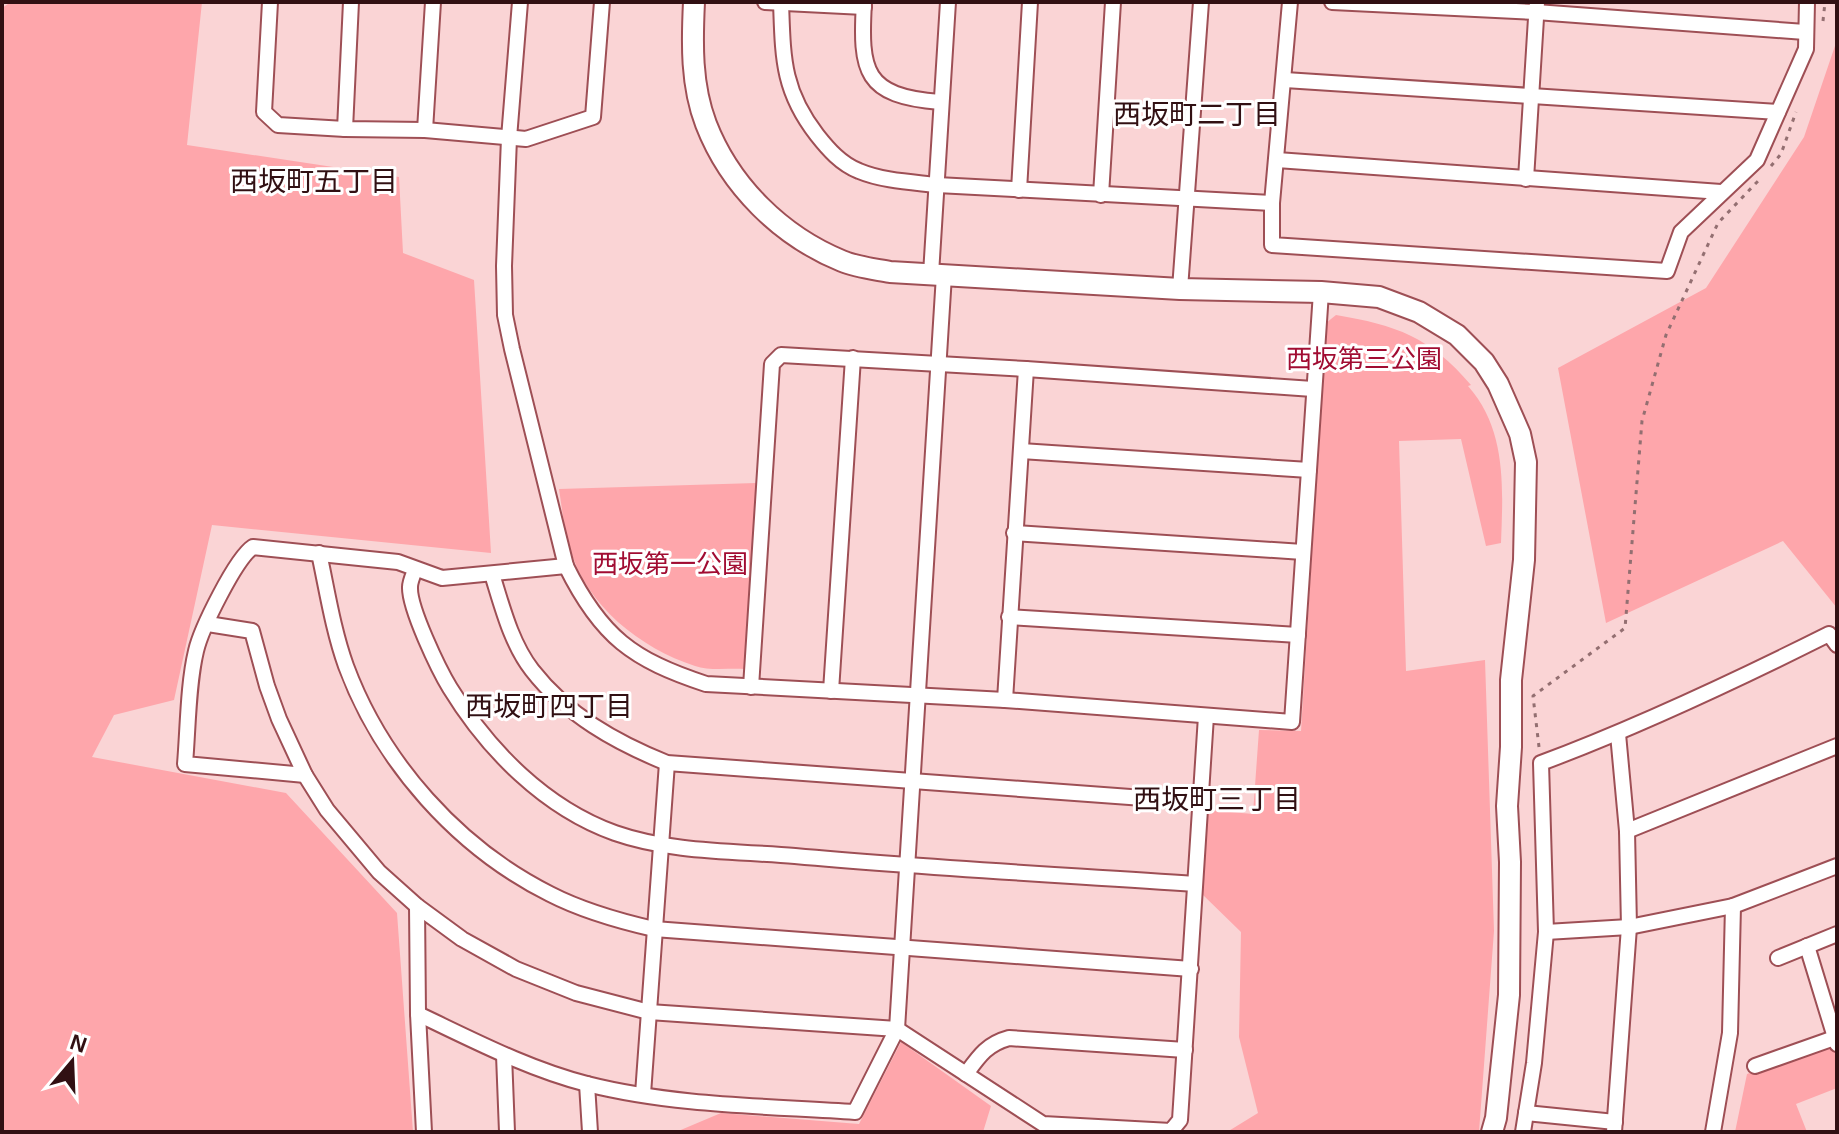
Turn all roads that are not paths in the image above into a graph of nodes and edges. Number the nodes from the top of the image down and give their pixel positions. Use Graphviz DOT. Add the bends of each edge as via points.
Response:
graph roads {
  1 [pos="270,2"];
  2 [pos="351,2"];
  3 [pos="433,2"];
  4 [pos="520,2"];
  5 [pos="602,2"];
  6 [pos="694,2"];
  7 [pos="765,2"];
  8 [pos="781,2"];
  9 [pos="948,2"];
  10 [pos="1030,2"];
  11 [pos="1113,2"];
  12 [pos="1201,2"];
  13 [pos="1290,2"];
  14 [pos="1332,2"];
  15 [pos="1807,2"];
  16 [pos="864,4"];
  17 [pos="1536,7"];
  18 [pos="1813,32"];
  19 [pos="1285,80"];
  20 [pos="1531,96"];
  21 [pos="940,102"];
  22 [pos="1778,112"];
  23 [pos="345,129"];
  24 [pos="425,130"];
  25 [pos="509,138"];
  26 [pos="1277,160"];
  27 [pos="1526,179"];
  28 [pos="937,185"];
  29 [pos="1019,190"];
  30 [pos="1721,192"];
  31 [pos="1101,195"];
  32 [pos="1186,199"];
  33 [pos="1272,203"];
  34 [pos="938,274"];
  35 [pos="1180,289"];
  36 [pos="1321,292"];
  37 [pos="853,358"];
  38 [pos="939,363"];
  39 [pos="1026,369"];
  40 [pos="1313,389"];
  41 [pos="1021,451"];
  42 [pos="1309,470"];
  43 [pos="1014,533"];
  44 [pos="1303,552"];
  45 [pos="319,553"];
  46 [pos="566,566"];
  47 [pos="415,570"];
  48 [pos="492,574"];
  49 [pos="1009,617"];
  50 [pos="208,624"];
  51 [pos="1298,635"];
  52 [pos="1837,645"];
  53 [pos="751,687"];
  54 [pos="831,691"];
  55 [pos="918,696"];
  56 [pos="1005,700"];
  57 [pos="1206,716"];
  58 [pos="1618,734"];
  59 [pos="1837,746"];
  60 [pos="667,763"];
  61 [pos="305,775"];
  62 [pos="913,783"];
  63 [pos="1198,802"];
  64 [pos="1627,831"];
  65 [pos="661,845"];
  66 [pos="907,866"];
  67 [pos="1837,866"];
  68 [pos="1195,884"];
  69 [pos="417,906"];
  70 [pos="1733,906"];
  71 [pos="1629,927"];
  72 [pos="654,929"];
  73 [pos="1546,932"];
  74 [pos="1837,934"];
  75 [pos="1807,946"];
  76 [pos="902,948"];
  77 [pos="1778,958"];
  78 [pos="1191,969"];
  79 [pos="649,1012"];
  80 [pos="418,1014"];
  81 [pos="897,1029"];
  82 [pos="1836,1040"];
  83 [pos="1185,1050"];
  84 [pos="504,1055"];
  85 [pos="1755,1066"];
  86 [pos="966,1074"];
  87 [pos="587,1084"];
  88 [pos="643,1094"];
  89 [pos="1526,1113"];
  90 [pos="1614,1127"];
  91 [pos="424,1132"];
  92 [pos="507,1132"];
  93 [pos="590,1132"];
  94 [pos="1492,1132"];
  95 [pos="1523,1132"];
  96 [pos="1713,1132"];
  1 -- 23 [label="street" via="264,112 278,125"];
  2 -- 23 [label="street"];
  3 -- 24 [label="street"];
  4 -- 25 [label="street"];
  5 -- 25 [label="street" via="593,117 526,139"];
  6 -- 34 [label="street" via="692,44 706,124 730,169 761,209 796,238 844,262 890,272"];
  7 -- 8 [label="street"];
  8 -- 16 [label="street"];
  8 -- 28 [label="street" via="794,101 831,153 857,171"];
  9 -- 21 [label="street"];
  10 -- 29 [label="street"];
  11 -- 31 [label="street"];
  12 -- 32 [label="street"];
  13 -- 19 [label="street"];
  14 -- 17 [label="street"];
  15 -- 18 [label="street"];
  16 -- 21 [label="street" via="863,53 872,76 905,99"];
  17 -- 18 [label="street"];
  17 -- 20 [label="street"];
  18 -- 22 [label="street"];
  19 -- 20 [label="street"];
  19 -- 26 [label="street"];
  20 -- 22 [label="street"];
  20 -- 27 [label="street"];
  21 -- 28 [label="street"];
  22 -- 30 [label="street" via="1757,160"];
  23 -- 24 [label="street"];
  24 -- 25 [label="street"];
  25 -- 46 [label="street" via="505,315"];
  26 -- 27 [label="street"];
  26 -- 33 [label="street"];
  27 -- 30 [label="street"];
  28 -- 29 [label="street"];
  28 -- 34 [label="street"];
  29 -- 31 [label="street"];
  30 -- 33 [label="street" via="1681,232 1667,271 1272,245"];
  31 -- 32 [label="street"];
  32 -- 33 [label="street"];
  32 -- 35 [label="street"];
  34 -- 35 [label="street"];
  34 -- 38 [label="street"];
  35 -- 36 [label="street"];
  36 -- 40 [label="street"];
  36 -- 94 [label="street" via="1379,297 1419,312 1457,335 1498,384 1526,462 1524,560 1511,680 1509,995"];
  37 -- 38 [label="street"];
  37 -- 53 [label="street" via="781,355 772,364"];
  37 -- 54 [label="street"];
  38 -- 39 [label="street"];
  38 -- 55 [label="street"];
  39 -- 40 [label="street"];
  39 -- 41 [label="street"];
  40 -- 42 [label="street"];
  41 -- 42 [label="street"];
  41 -- 43 [label="street"];
  42 -- 44 [label="street"];
  43 -- 44 [label="street"];
  43 -- 49 [label="street"];
  44 -- 51 [label="street"];
  45 -- 47 [label="street" via="398,562"];
  45 -- 50 [label="street" via="253,547 245,552"];
  45 -- 72 [label="street" via="346,665 373,725 423,796 500,864 550,895 613,920"];
  46 -- 48 [label="street"];
  46 -- 53 [label="street" via="580,595 629,650 662,669 706,684"];
  47 -- 48 [label="street" via="442,578"];
  47 -- 65 [label="street" via="410,588 439,670 487,742 549,798 616,834"];
  48 -- 60 [label="street" via="531,669 596,729"];
  49 -- 51 [label="street"];
  49 -- 56 [label="street"];
  50 -- 61 [label="street" via="252,631 267,686"];
  50 -- 61 [label="street" via="196,649 185,764"];
  51 -- 57 [label="street" via="1292,722"];
  52 -- 58 [label="street" via="1829,634"];
  53 -- 54 [label="street"];
  54 -- 55 [label="street"];
  55 -- 56 [label="street"];
  55 -- 62 [label="street"];
  56 -- 57 [label="street"];
  57 -- 63 [label="street"];
  58 -- 64 [label="street"];
  58 -- 73 [label="street" via="1541,763"];
  59 -- 64 [label="street"];
  60 -- 62 [label="street"];
  60 -- 65 [label="street"];
  61 -- 69 [label="street" via="357,848"];
  62 -- 63 [label="street"];
  62 -- 66 [label="street"];
  63 -- 68 [label="street"];
  64 -- 71 [label="street"];
  65 -- 66 [label="street"];
  65 -- 72 [label="street"];
  66 -- 68 [label="street"];
  66 -- 76 [label="street"];
  67 -- 70 [label="street"];
  68 -- 78 [label="street"];
  69 -- 79 [label="street" via="516,969 576,993"];
  69 -- 80 [label="street"];
  70 -- 71 [label="street"];
  70 -- 96 [label="street" via="1730,1033"];
  71 -- 73 [label="street"];
  71 -- 90 [label="street"];
  72 -- 76 [label="street"];
  72 -- 79 [label="street"];
  73 -- 89 [label="street"];
  74 -- 75 [label="street"];
  75 -- 77 [label="street"];
  75 -- 82 [label="street"];
  76 -- 78 [label="street"];
  76 -- 81 [label="street"];
  78 -- 83 [label="street"];
  79 -- 81 [label="street"];
  79 -- 88 [label="street"];
  80 -- 84 [label="street"];
  80 -- 91 [label="street"];
  81 -- 86 [label="street"];
  81 -- 88 [label="street" via="855,1112"];
  82 -- 85 [label="street"];
  83 -- 86 [label="street" via="1009,1038 983,1050"];
  83 -- 86 [label="street" via="1180,1120 1171,1131 1043,1124"];
  84 -- 87 [label="street"];
  84 -- 92 [label="street"];
  87 -- 88 [label="street"];
  87 -- 93 [label="street"];
  89 -- 90 [label="street"];
  89 -- 95 [label="street"];
}
